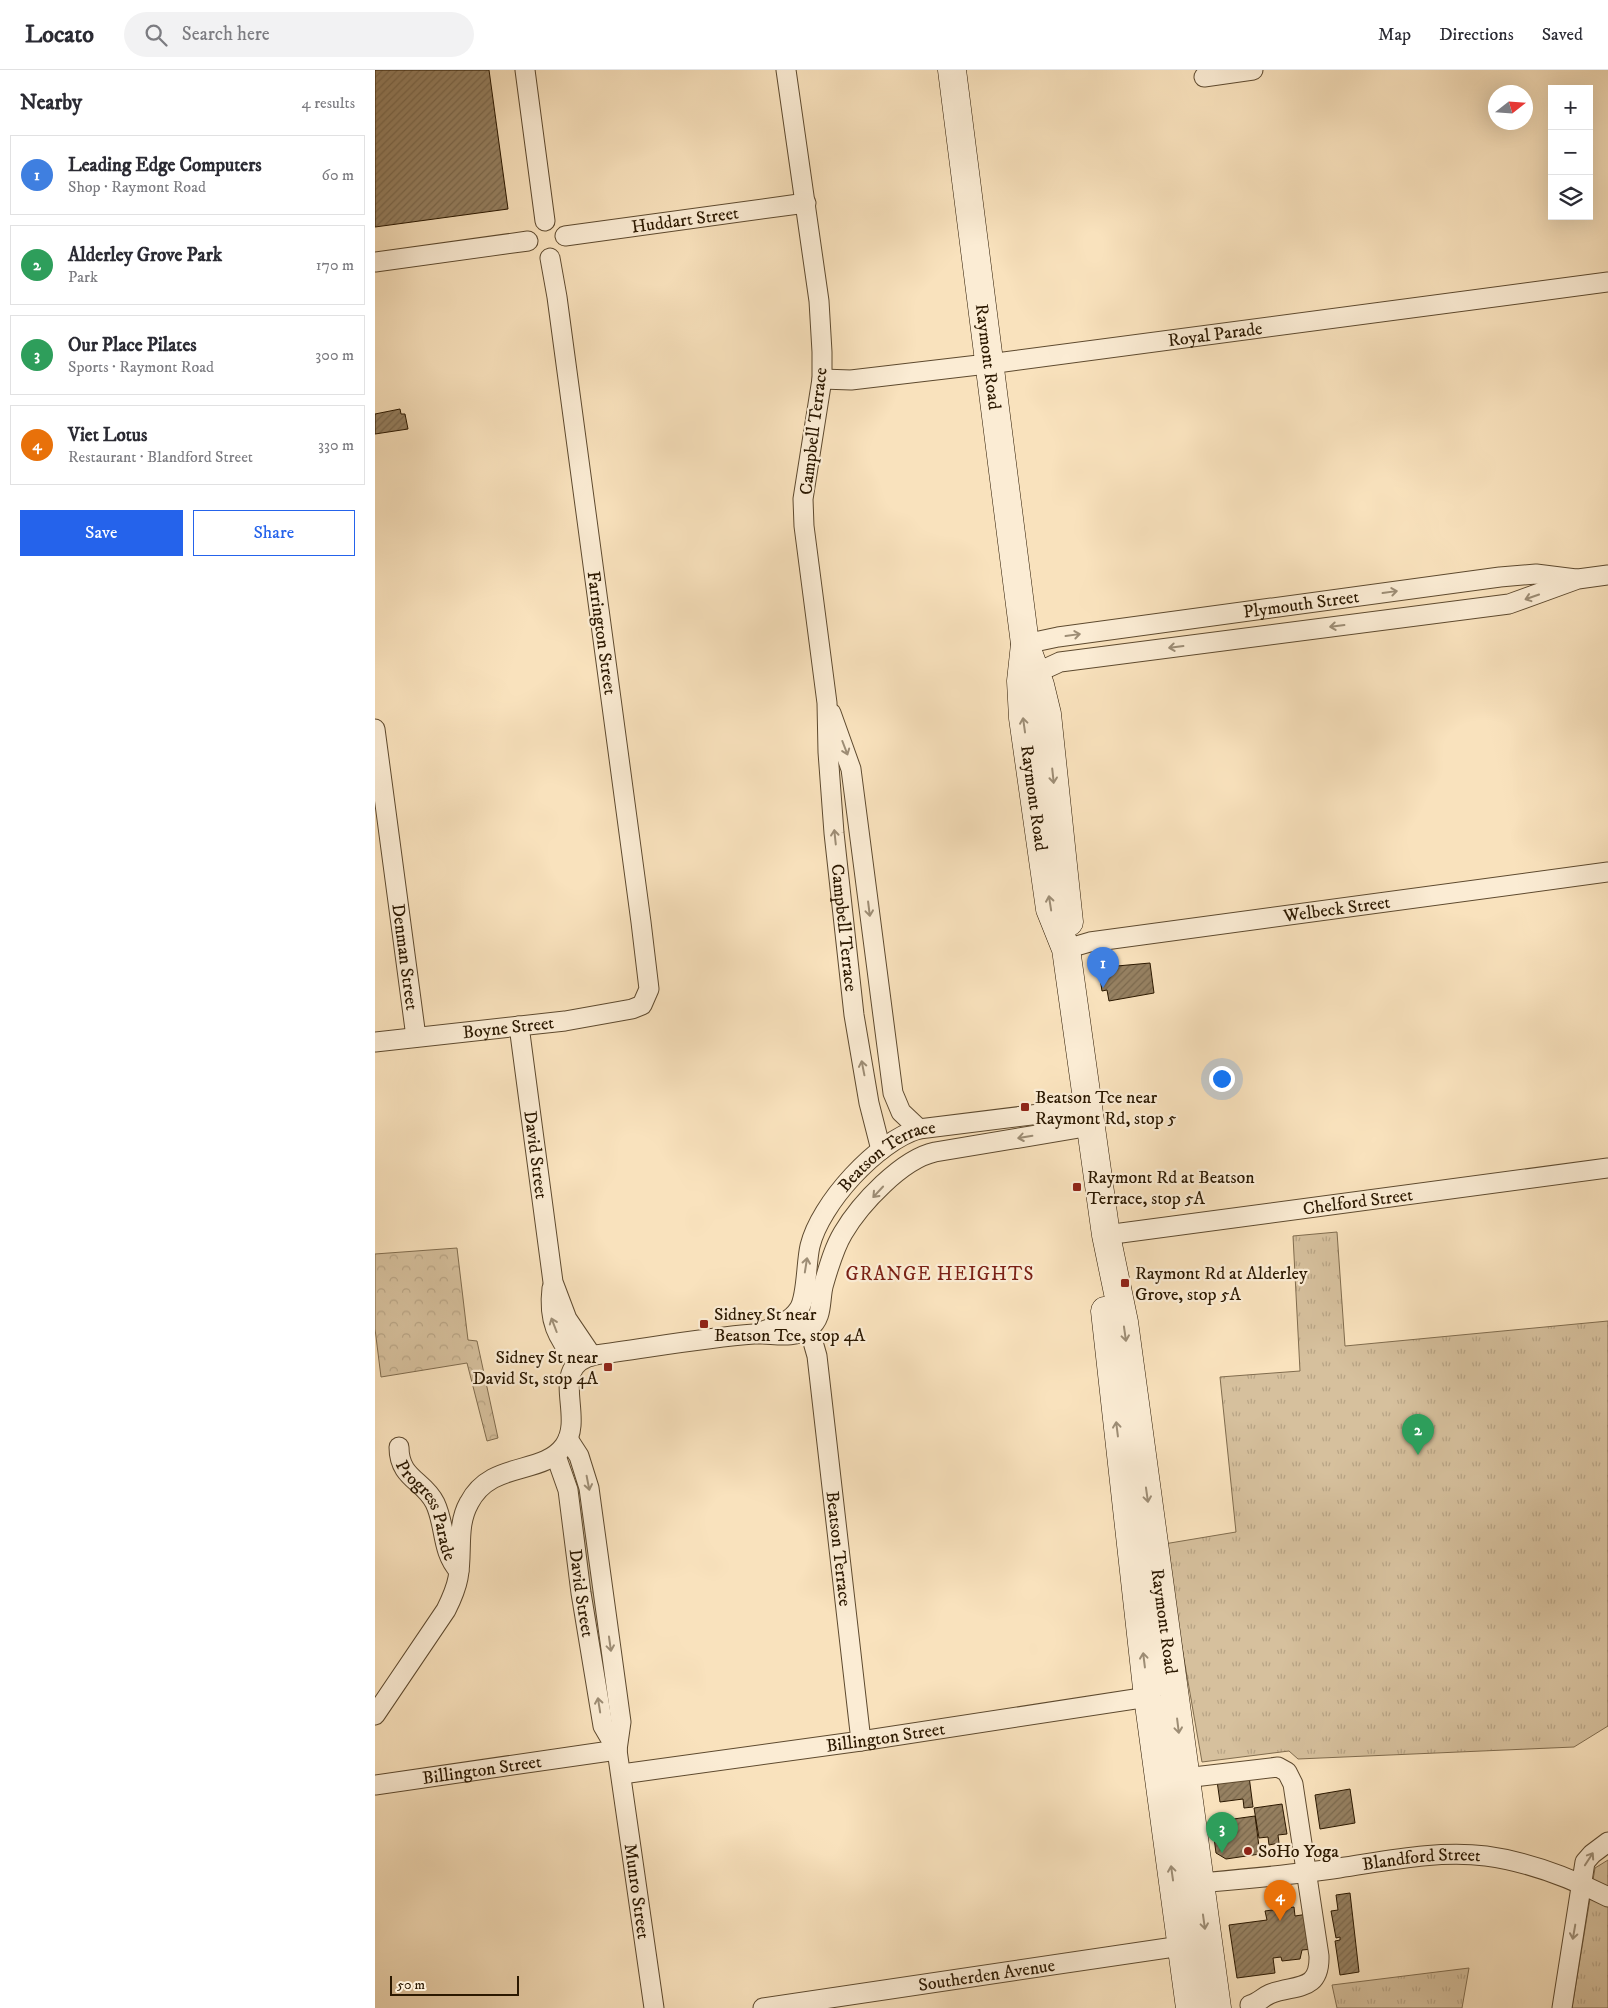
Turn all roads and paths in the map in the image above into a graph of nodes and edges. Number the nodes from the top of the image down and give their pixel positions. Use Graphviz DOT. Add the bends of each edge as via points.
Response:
graph roads {
  1 [pos="525,70"];
  2 [pos="787,70"];
  3 [pos="952,70"];
  4 [pos="1253,70"];
  5 [pos="1204,77"];
  6 [pos="805,203"];
  7 [pos="545,221"];
  8 [pos="565,236"];
  9 [pos="528,242"];
  10 [pos="550,258"];
  11 [pos="375,262"];
  12 [pos="1608,282"];
  13 [pos="990,364"];
  14 [pos="822,379"];
  15 [pos="1608,575"];
  16 [pos="1578,579"];
  17 [pos="1025,644"];
  18 [pos="1036,673"];
  19 [pos="827,703"];
  20 [pos="375,729"];
  21 [pos="1608,872"];
  22 [pos="1066,949"];
  23 [pos="641,1006"];
  24 [pos="519,1026"];
  25 [pos="416,1037"];
  26 [pos="375,1042"];
  27 [pos="892,1089"];
  28 [pos="869,1098"];
  29 [pos="1089,1117"];
  30 [pos="984,1122"];
  31 [pos="919,1129"];
  32 [pos="987,1143"];
  33 [pos="881,1150"];
  34 [pos="1608,1168"];
  35 [pos="1107,1235"];
  36 [pos="797,1312"];
  37 [pos="808,1329"];
  38 [pos="755,1334"];
  39 [pos="584,1359"];
  40 [pos="568,1439"];
  41 [pos="399,1447"];
  42 [pos="555,1456"];
  43 [pos="459,1571"];
  44 [pos="1161,1695"];
  45 [pos="375,1716"];
  46 [pos="861,1741"];
  47 [pos="617,1750"];
  48 [pos="622,1774"];
  49 [pos="1185,1778"];
  50 [pos="375,1785"];
  51 [pos="1608,1842"];
  52 [pos="1307,1872"];
  53 [pos="1199,1883"];
  54 [pos="1582,1884"];
  55 [pos="1608,1897"];
  56 [pos="1181,1946"];
  57 [pos="1249,2005"];
  58 [pos="654,2008"];
  59 [pos="763,2008"];
  60 [pos="1190,2008"];
  61 [pos="1217,2008"];
  62 [pos="1563,2008"];
  1 -- 7 [label="street"];
  2 -- 6 [label="street, Campbell Terrace"];
  3 -- 13 [label="main road, Raymont Road"];
  4 -- 5 [label="street"];
  6 -- 8 [label="street, Huddart Street"];
  6 -- 14 [label="street, Campbell Terrace" via="819,301"];
  7 -- 8 [label="street" via="558,224"];
  7 -- 9 [label="street" via="532,228"];
  8 -- 10 [label="street" via="562,250"];
  9 -- 10 [label="street" via="535,254"];
  9 -- 11 [label="street"];
  10 -- 23 [label="street, Farrington Street" via="648,979 648,994"];
  12 -- 13 [label="street, Royal Parade"];
  13 -- 14 [label="street, Royal Parade" via="851,380"];
  13 -- 17 [label="main road, Raymont Road"];
  14 -- 19 [label="street, Campbell Terrace" via="803,517"];
  15 -- 16 [label="street, Plymouth Street"];
  17 -- 16 [label="street, Plymouth Street, one-way" via="1500,576 1536,574"];
  16 -- 18 [label="street, Plymouth Street, one-way" via="1509,604 1060,662"];
  17 -- 18 [label="main road, Raymont Road"];
  22 -- 17 [label="main road, Raymont Road, one-way" via="1050,909 1023,718 1021,682"];
  18 -- 22 [label="main road, Raymont Road, one-way" via="1047,714 1069,905"];
  19 -- 27 [label="street, Campbell Terrace, one-way" via="851,769"];
  28 -- 19 [label="street, Campbell Terrace, one-way" via="856,1029 835,843"];
  20 -- 25 [label="street, Denman Street"];
  21 -- 22 [label="street, Welbeck Street" via="1089,942"];
  22 -- 29 [label="main road, Raymont Road"];
  23 -- 24 [label="street, Boyne Street"];
  24 -- 25 [label="street, Boyne Street"];
  24 -- 39 [label="street, David Street" via="553,1282 551,1318 560,1339"];
  25 -- 26 [label="street, Boyne Street"];
  27 -- 28 [label="street"];
  27 -- 31 [label="street, Campbell Terrace" via="898,1109"];
  28 -- 33 [label="street, Campbell Terrace"];
  29 -- 30 [label="street, Beatson Terrace"];
  29 -- 32 [label="street, Beatson Terrace, one-way"];
  29 -- 35 [label="main road, Raymont Road"];
  30 -- 31 [label="street, Beatson Terrace"];
  30 -- 32 [label="street"];
  31 -- 33 [label="street, Beatson Terrace" via="899,1136"];
  32 -- 37 [label="street, Beatson Terrace, one-way" via="922,1155 889,1180 844,1232 823,1284 818,1317"];
  36 -- 33 [label="street, Beatson Terrace, one-way" via="803,1302 808,1253 817,1227 843,1189"];
  34 -- 35 [label="street, Chelford Street"];
  35 -- 44 [label="main road, Raymont Road" via="1124,1322"];
  36 -- 37 [label="street, Beatson Terrace"];
  36 -- 38 [label="street" via="781,1324"];
  37 -- 38 [label="street" via="790,1336"];
  37 -- 46 [label="street, Beatson Terrace" via="817,1356"];
  38 -- 39 [label="street"];
  39 -- 40 [label="street" via="571,1370 569,1379 571,1416"];
  40 -- 42 [label="street"];
  40 -- 47 [label="street, David Street, one-way" via="579,1456 589,1488 621,1722"];
  41 -- 43 [label="street, Progress Parade" via="403,1468 436,1505 445,1547"];
  42 -- 43 [label="street, Progress Parade" via="501,1474 473,1496 461,1526"];
  47 -- 42 [label="street, David Street, one-way" via="603,1726 568,1490"];
  43 -- 45 [label="street, Progress Parade" via="446,1610"];
  44 -- 46 [label="street, Billington Street"];
  44 -- 49 [label="main road, Raymont Road, one-way"];
  56 -- 44 [label="main road, Raymont Road, one-way"];
  46 -- 48 [label="street, Billington Street"];
  47 -- 48 [label="street, David Street"];
  47 -- 50 [label="street, Billington Street"];
  48 -- 58 [label="street, Munro Street" via="629,1844"];
  49 -- 52 [label="street" via="1282,1768 1293,1784"];
  49 -- 53 [label="main road, Raymont Road"];
  54 -- 51 [label="street, one-way" via="1587,1859"];
  52 -- 53 [label="street, Blandford Street"];
  52 -- 54 [label="street, Blandford Street" via="1409,1858 1471,1855 1530,1864"];
  52 -- 57 [label="street" via="1319,1956 1316,1974 1304,1986 1270,1994"];
  53 -- 61 [label="main road, Raymont Road, one-way"];
  54 -- 55 [label="street, Blandford Street"];
  54 -- 62 [label="street, one-way"];
  56 -- 59 [label="street, Southerden Avenue"];
  56 -- 60 [label="main road, Raymont Road"];
}
